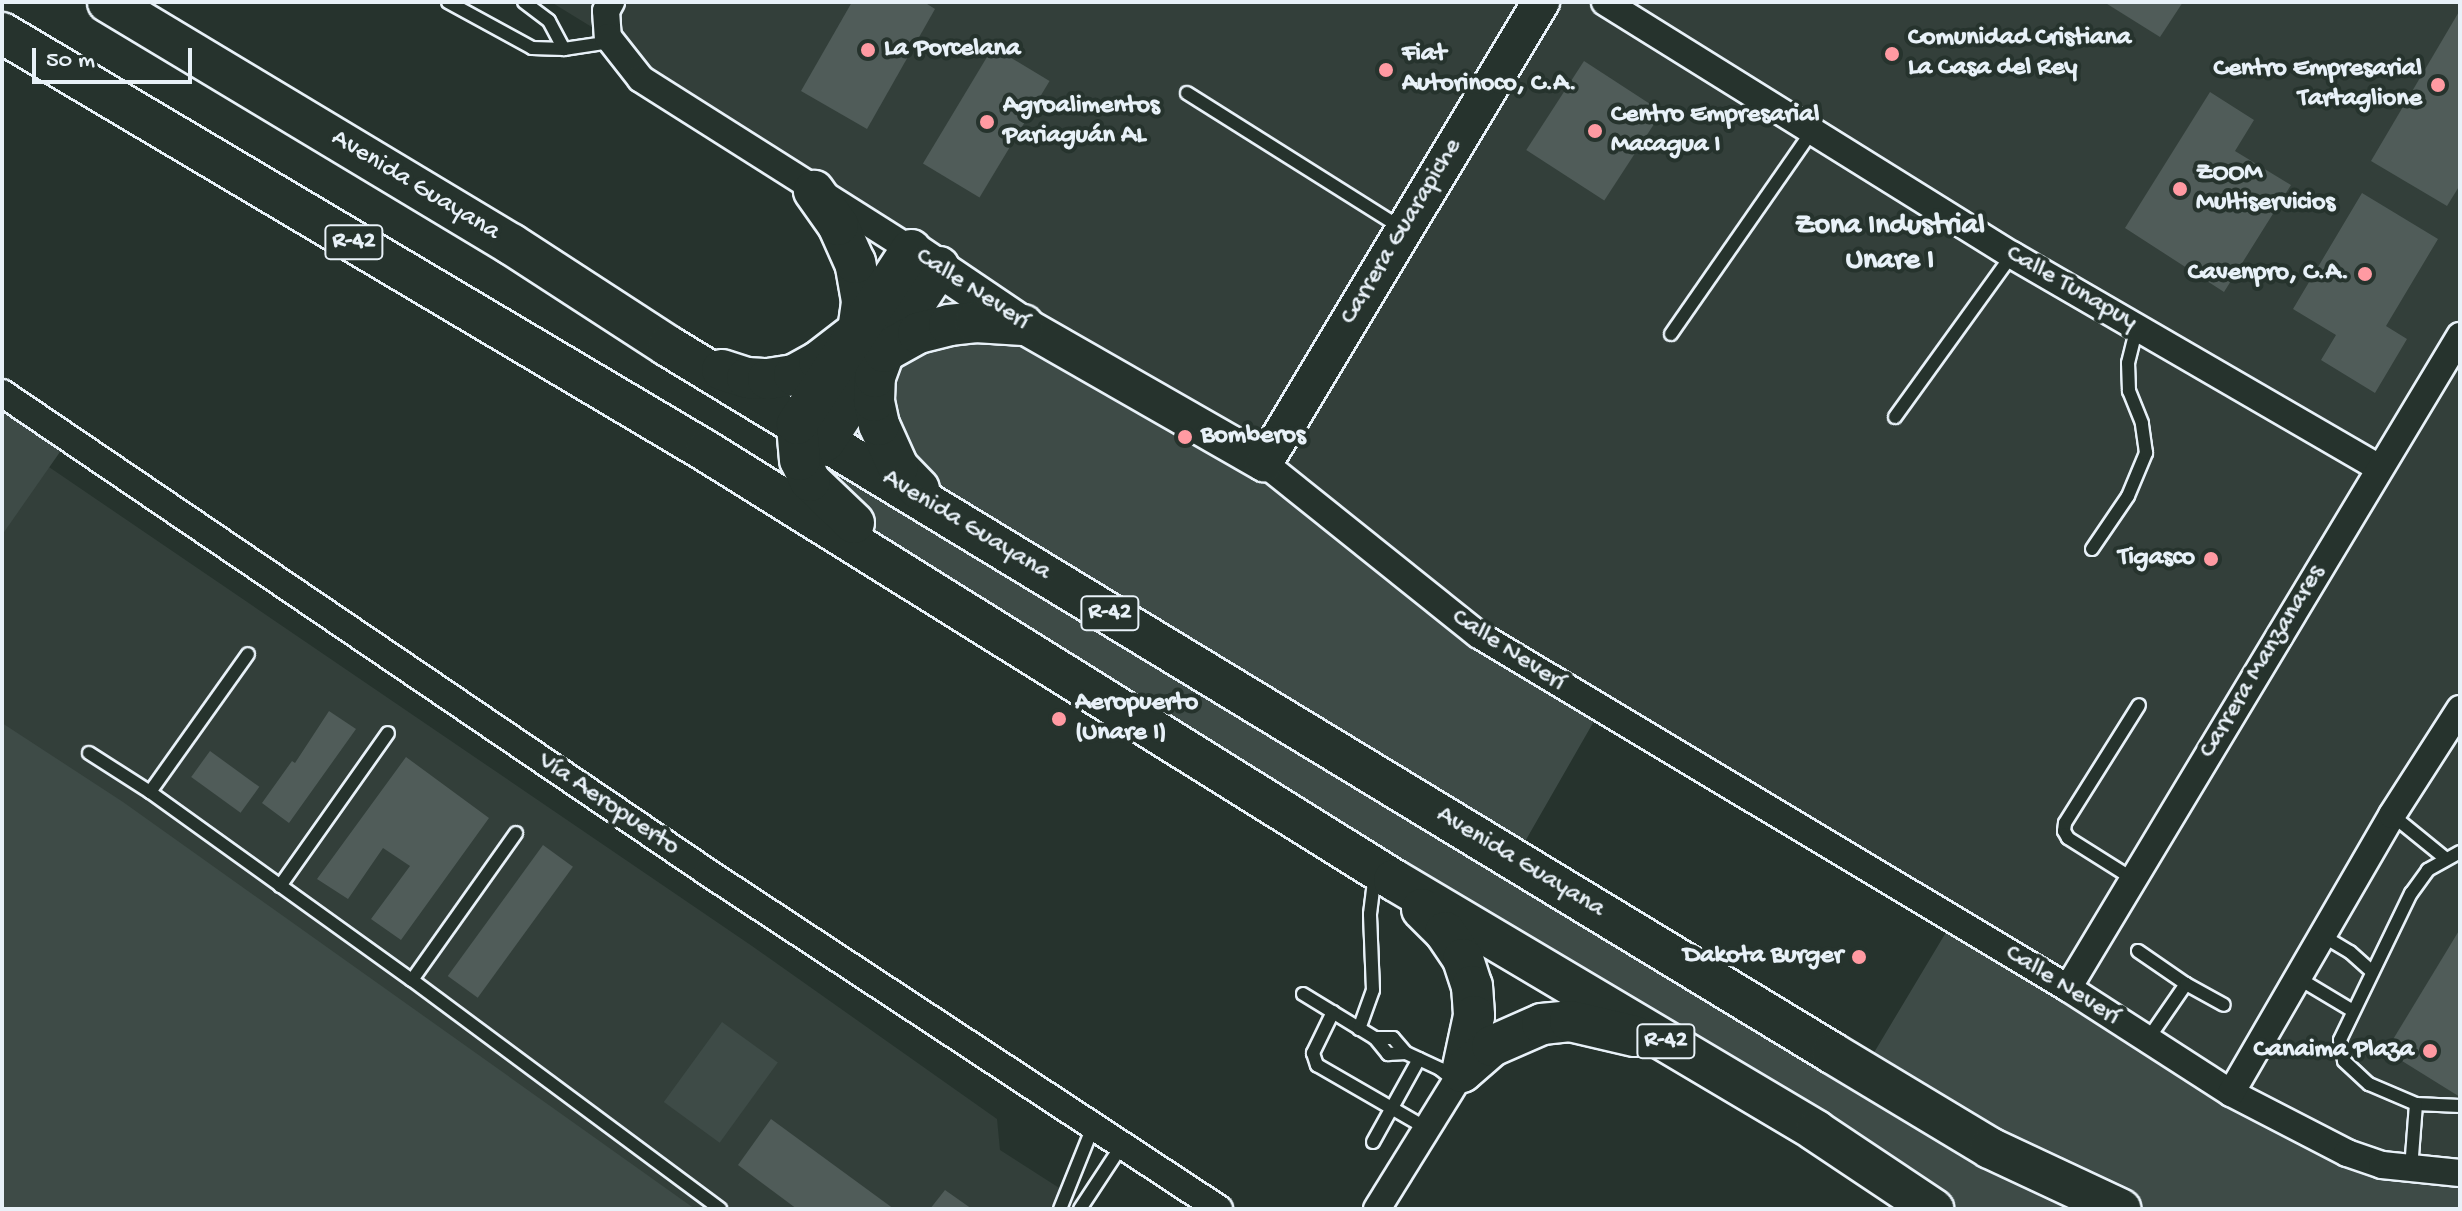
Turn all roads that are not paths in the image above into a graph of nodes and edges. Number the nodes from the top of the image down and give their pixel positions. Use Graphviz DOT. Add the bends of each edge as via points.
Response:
graph roads {
  1 [pos="108,2"];
  2 [pos="448,2"];
  3 [pos="524,2"];
  4 [pos="611,2"];
  5 [pos="1541,2"];
  6 [pos="1605,2"];
  7 [pos="2,33"];
  8 [pos="610,40"];
  9 [pos="564,49"];
  10 [pos="1187,93"];
  11 [pos="1812,131"];
  12 [pos="814,191"];
  13 [pos="1404,230"];
  14 [pos="2012,255"];
  15 [pos="925,258"];
  16 [pos="1023,325"];
  17 [pos="2137,328"];
  18 [pos="1671,334"];
  19 [pos="2460,336"];
  20 [pos="871,341"];
  21 [pos="668,346"];
  22 [pos="2,393"];
  23 [pos="1895,417"];
  24 [pos="808,442"];
  25 [pos="706,451"];
  26 [pos="1264,463"];
  27 [pos="2379,468"];
  28 [pos="948,516"];
  29 [pos="2092,549"];
  30 [pos="955,604"];
  31 [pos="248,654"];
  32 [pos="2139,705"];
  33 [pos="2460,709"];
  34 [pos="388,733"];
  35 [pos="89,753"];
  36 [pos="150,792"];
  37 [pos="2392,815"];
  38 [pos="516,833"];
  39 [pos="2460,852"];
  40 [pos="2445,858"];
  41 [pos="1386,875"];
  42 [pos="2133,879"];
  43 [pos="280,886"];
  44 [pos="2323,936"];
  45 [pos="2138,951"];
  46 [pos="2372,972"];
  47 [pos="2298,978"];
  48 [pos="412,980"];
  49 [pos="2186,984"];
  50 [pos="2068,988"];
  51 [pos="1303,994"];
  52 [pos="2224,1005"];
  53 [pos="2353,1011"];
  54 [pos="1333,1012"];
  55 [pos="1359,1029"];
  56 [pos="2148,1039"];
  57 [pos="1679,1048"];
  58 [pos="1419,1059"];
  59 [pos="1458,1076"];
  60 [pos="2231,1093"];
  61 [pos="2416,1104"];
  62 [pos="2460,1106"];
  63 [pos="1393,1108"];
  64 [pos="1093,1127"];
  65 [pos="1426,1128"];
  66 [pos="1373,1142"];
  67 [pos="1122,1145"];
  68 [pos="2411,1169"];
  69 [pos="2460,1173"];
  70 [pos="720,1209"];
  71 [pos="1060,1209"];
  72 [pos="1080,1209"];
  73 [pos="1219,1209"];
  74 [pos="1377,1209"];
  75 [pos="1933,1209"];
  76 [pos="2120,1209"];
  1 -- 21 [label="main road, Avenida Guayana / R-42" via="511,244"];
  2 -- 9 [label="lane" via="523,45"];
  3 -- 9 [label="lane" via="557,29"];
  4 -- 8 [label="street" via="606,11"];
  5 -- 13 [label="street, Carrera Guarapiche"];
  6 -- 11 [label="street, Calle Tunapuy"];
  7 -- 25 [label="main road, R-42"];
  8 -- 9 [label="lane"];
  8 -- 12 [label="street, Calle Neverí" via="641,79"];
  10 -- 13 [label="lane"];
  11 -- 14 [label="street, Calle Tunapuy"];
  11 -- 18 [label="lane"];
  12 -- 15 [label="street, Calle Neverí"];
  12 -- 20 [label="main road" via="838,225 855,263"];
  13 -- 26 [label="street, Carrera Guarapiche"];
  14 -- 17 [label="street, Calle Tunapuy"];
  14 -- 23 [label="lane"];
  15 -- 16 [label="street, Calle Neverí"];
  15 -- 20 [label="main road"];
  16 -- 20 [label="main road" via="976,322"];
  16 -- 26 [label="street, Calle Neverí"];
  17 -- 27 [label="street, Calle Tunapuy"];
  17 -- 29 [label="lane" via="2128,363 2129,391 2142,423 2146,453 2128,496"];
  19 -- 27 [label="street, Carrera Manzanares"];
  20 -- 21 [label="main road" via="794,375 768,379 724,371"];
  20 -- 24 [label="main road"];
  20 -- 28 [label="main road" via="874,401 886,446 898,467"];
  21 -- 24 [label="main road, Avenida Guayana / R-42"];
  22 -- 64 [label="street, Vía Aeropuerto" via="681,855"];
  24 -- 25 [label="main road" via="757,462"];
  24 -- 28 [label="main road, Avenida Guayana / R-42"];
  24 -- 30 [label="main road" via="810,481"];
  25 -- 30 [label="main road, R-42"];
  26 -- 50 [label="street, Calle Neverí" via="1479,635"];
  27 -- 42 [label="street, Carrera Manzanares"];
  28 -- 76 [label="main road, Avenida Guayana / R-42" via="1990,1148"];
  30 -- 41 [label="main road, R-42"];
  31 -- 36 [label="lane"];
  32 -- 42 [label="lane" via="2064,831"];
  33 -- 37 [label="street"];
  34 -- 43 [label="lane"];
  35 -- 36 [label="lane"];
  36 -- 43 [label="lane"];
  37 -- 40 [label="lane"];
  37 -- 44 [label="street"];
  38 -- 48 [label="lane"];
  39 -- 40 [label="lane"];
  40 -- 46 [label="lane" via="2411,893"];
  41 -- 55 [label="lane" via="1371,899 1373,990"];
  41 -- 57 [label="main road, R-42"];
  41 -- 59 [label="main road" via="1445,932 1463,959 1474,1016"];
  42 -- 50 [label="street, Carrera Manzanares"];
  43 -- 48 [label="lane"];
  44 -- 46 [label="lane"];
  44 -- 47 [label="street"];
  45 -- 49 [label="lane"];
  46 -- 53 [label="lane"];
  47 -- 53 [label="lane"];
  47 -- 60 [label="street"];
  48 -- 70 [label="lane"];
  49 -- 52 [label="lane"];
  49 -- 56 [label="lane"];
  50 -- 56 [label="street, Calle Neverí"];
  51 -- 54 [label="lane"];
  53 -- 61 [label="lane" via="2340,1040 2344,1061 2369,1084"];
  54 -- 55 [label="lane"];
  54 -- 63 [label="lane" via="1313,1059"];
  55 -- 58 [label="lane" via="1375,1038 1393,1038"];
  56 -- 60 [label="street, Calle Neverí"];
  57 -- 59 [label="main road" via="1570,1021 1542,1024 1492,1046"];
  57 -- 75 [label="main road, R-42"];
  58 -- 59 [label="lane"];
  58 -- 63 [label="lane"];
  59 -- 65 [label="street"];
  60 -- 68 [label="street, Calle Neverí" via="2347,1153"];
  61 -- 62 [label="lane"];
  61 -- 68 [label="lane"];
  63 -- 65 [label="lane"];
  63 -- 66 [label="lane"];
  64 -- 67 [label="street, Vía Aeropuerto"];
  64 -- 71 [label="lane"];
  65 -- 74 [label="street"];
  67 -- 72 [label="lane"];
  67 -- 73 [label="street, Vía Aeropuerto"];
  68 -- 69 [label="street, Calle Neverí"];
}
